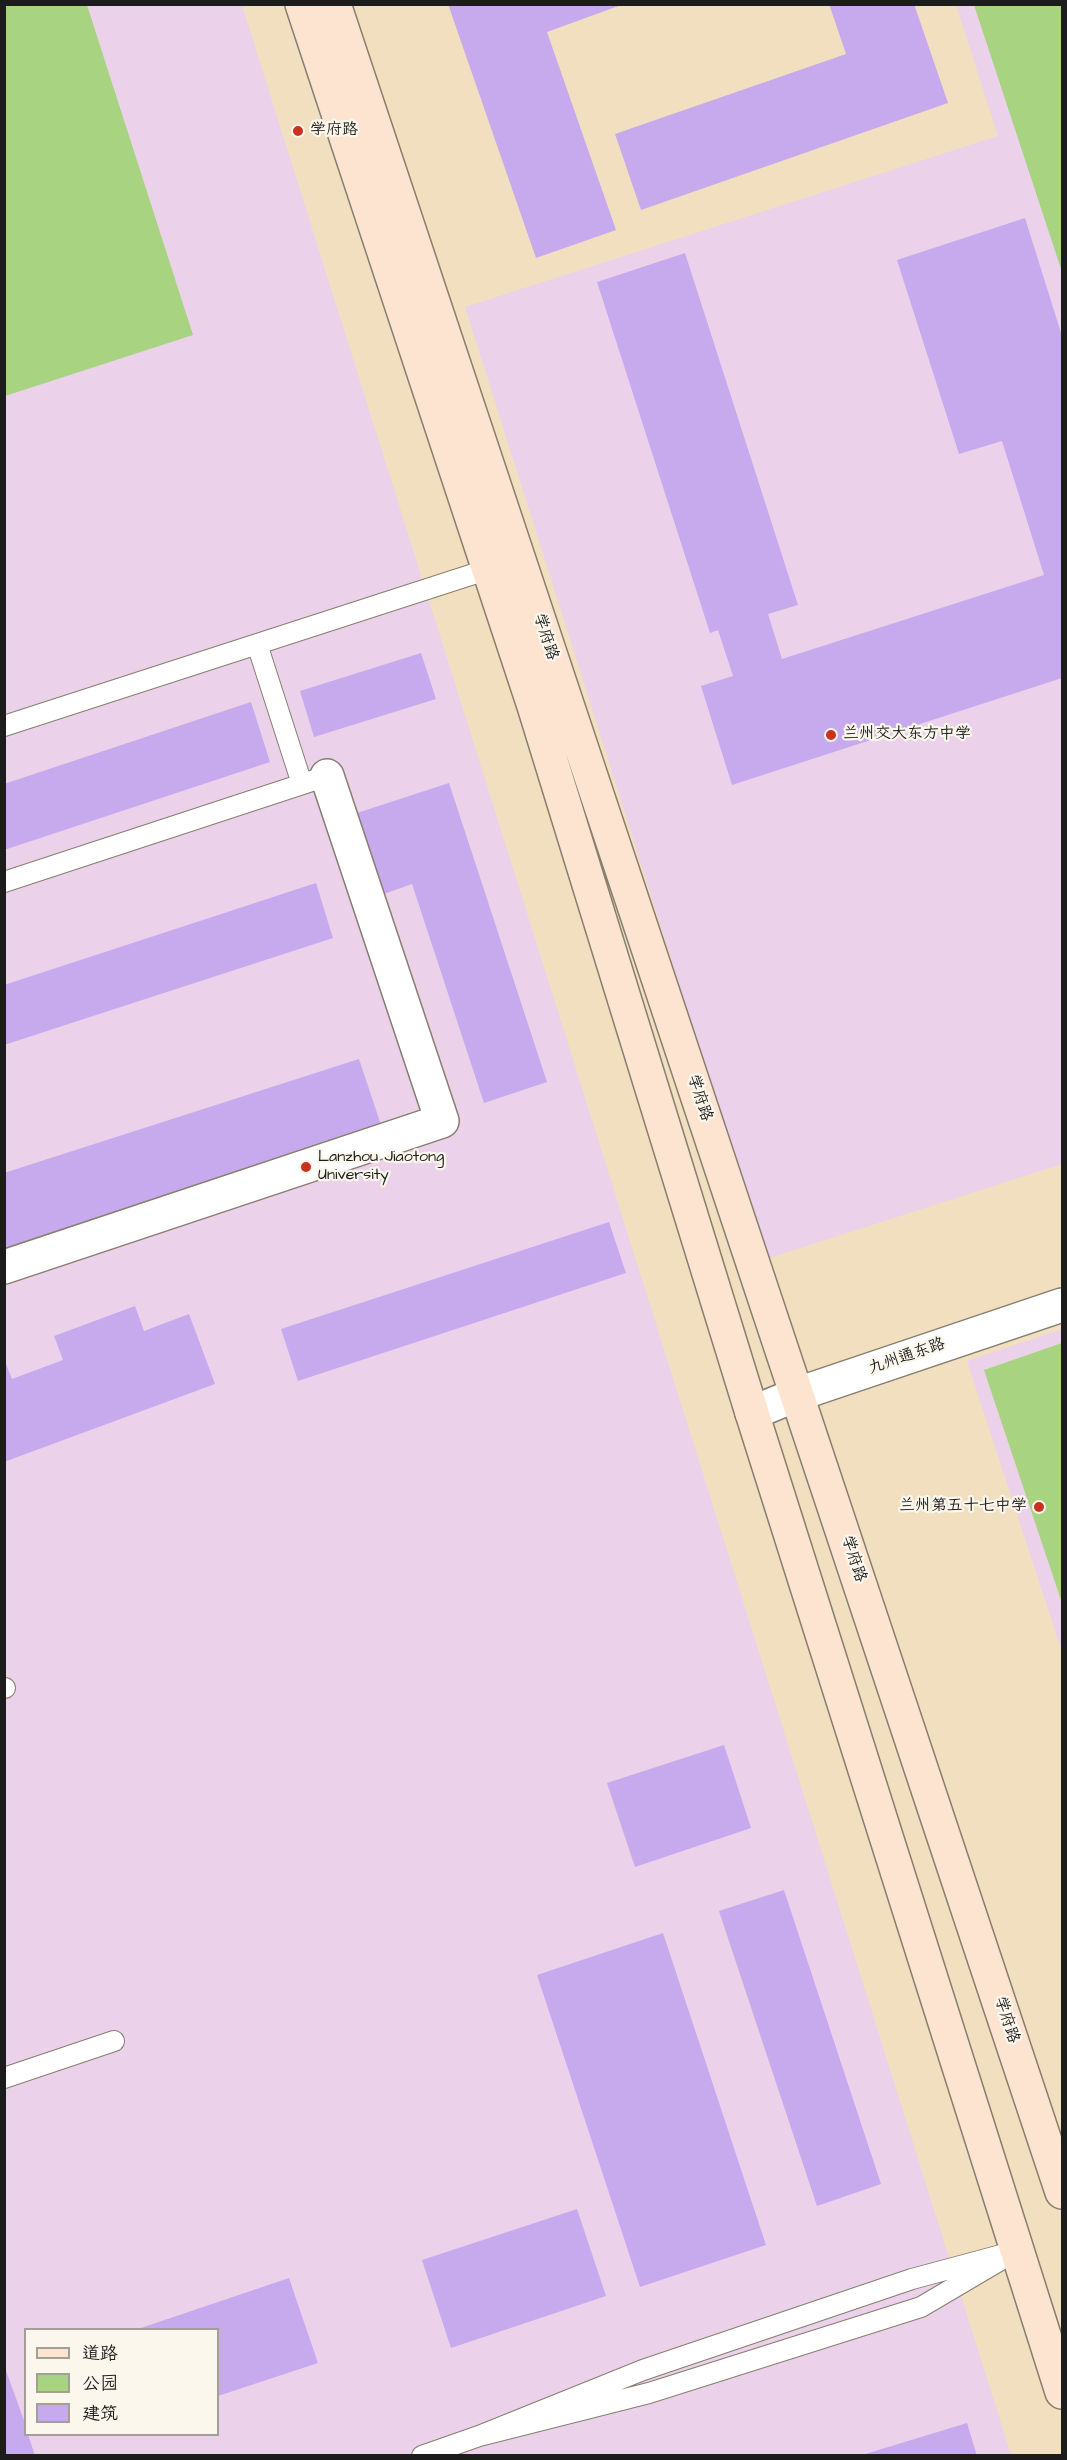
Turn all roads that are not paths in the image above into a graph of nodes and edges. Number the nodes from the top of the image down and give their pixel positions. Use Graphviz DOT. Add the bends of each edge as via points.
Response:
graph roads {
  1 [pos="302,4"];
  2 [pos="334,4"];
  3 [pos="489,569"];
  4 [pos="257,644"];
  5 [pos="4,726"];
  6 [pos="314,780"];
  7 [pos="4,882"];
  8 [pos="4,1267"];
  9 [pos="1062,1305"];
  10 [pos="798,1394"];
  11 [pos="752,1413"];
  12 [pos="114,2041"];
  13 [pos="4,2078"];
  14 [pos="1062,2192"];
  15 [pos="1016,2251"];
  16 [pos="1062,2392"];
  17 [pos="480,2436"];
  18 [pos="422,2456"];
  1 -- 3 [label="street, 学府路"];
  2 -- 10 [label="street, 学府路"];
  3 -- 4 [label="lane"];
  3 -- 11 [label="street, 学府路"];
  4 -- 5 [label="lane"];
  4 -- 6 [label="lane"];
  6 -- 7 [label="lane"];
  6 -- 8 [label="street" via="442,1121"];
  9 -- 10 [label="street, 九州通东路"];
  10 -- 11 [label="street, 九州通东路"];
  10 -- 14 [label="street, 学府路"];
  11 -- 15 [label="street, 学府路"];
  12 -- 13 [label="lane"];
  15 -- 16 [label="street, 学府路"];
  15 -- 17 [label="lane" via="912,2279 643,2370"];
  15 -- 17 [label="lane" via="921,2307 648,2393"];
  17 -- 18 [label="lane"];
}
